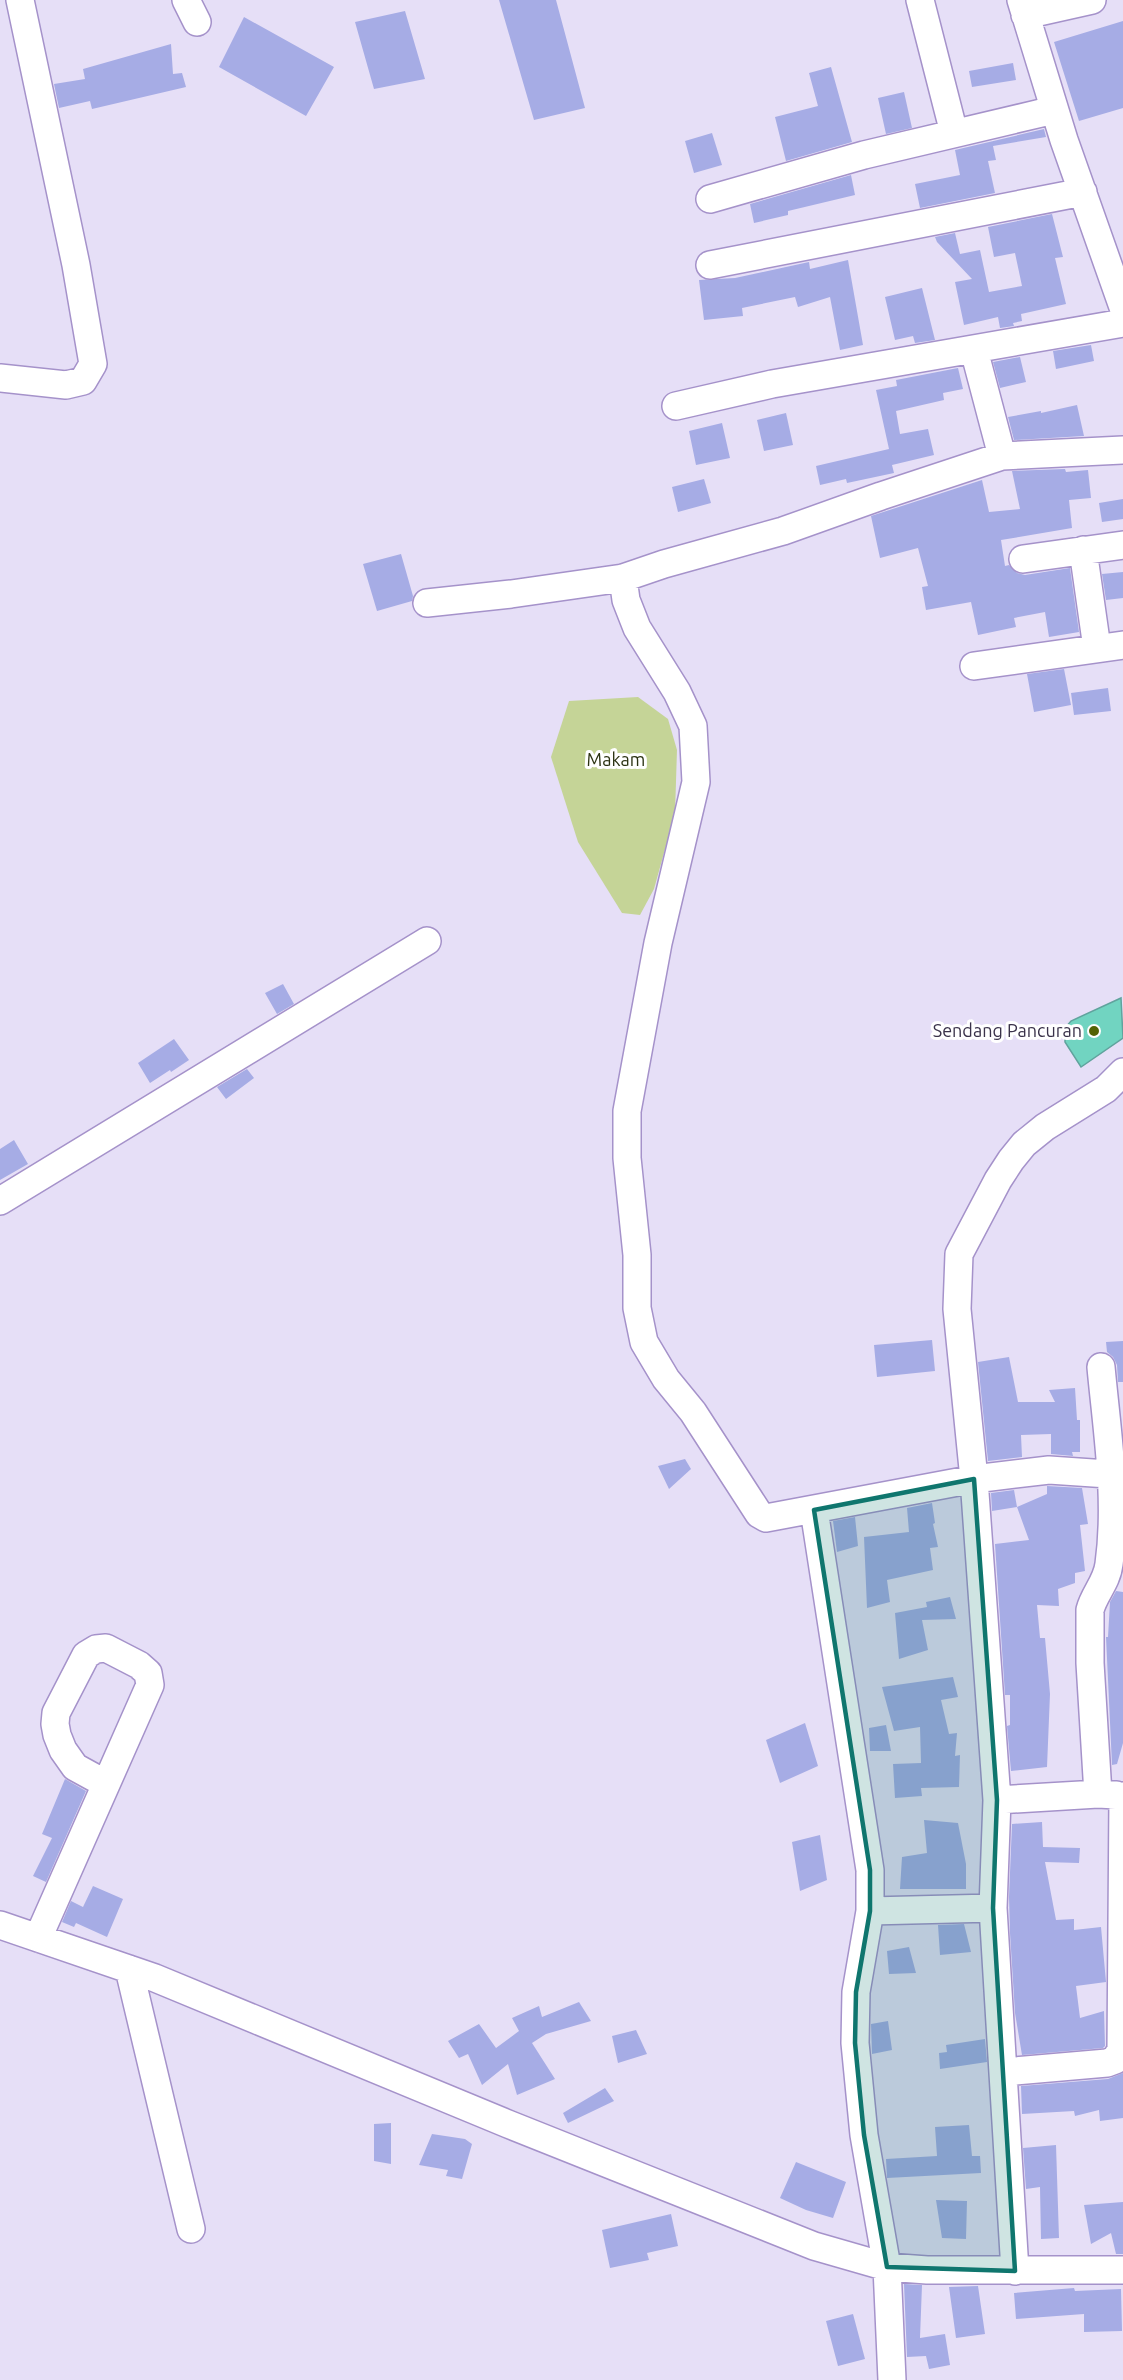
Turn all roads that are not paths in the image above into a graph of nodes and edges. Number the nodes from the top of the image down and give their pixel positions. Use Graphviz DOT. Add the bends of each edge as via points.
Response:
graph roads {
  1 [pos="20,0"];
  2 [pos="920,0"];
  3 [pos="1092,0"];
  4 [pos="1023,8"];
  5 [pos="1054,110"];
  6 [pos="954,133"];
  7 [pos="1083,192"];
  8 [pos="710,199"];
  9 [pos="710,264"];
  10 [pos="1123,307"];
  11 [pos="1123,323"];
  12 [pos="974,350"];
  13 [pos="0,378"];
  14 [pos="676,406"];
  15 [pos="1123,450"];
  16 [pos="1002,456"];
  17 [pos="1123,545"];
  18 [pos="1083,550"];
  19 [pos="1023,559"];
  20 [pos="623,578"];
  21 [pos="427,603"];
  22 [pos="1110,646"];
  23 [pos="974,666"];
  24 [pos="427,942"];
  25 [pos="1123,1072"];
  26 [pos="0,1201"];
  27 [pos="1101,1367"];
  28 [pos="1117,1475"];
  29 [pos="974,1479"];
  30 [pos="814,1510"];
  31 [pos="106,1784"];
  32 [pos="1115,1795"];
  33 [pos="997,1800"];
  34 [pos="993,1908"];
  35 [pos="870,1911"];
  36 [pos="0,1925"];
  37 [pos="38,1938"];
  38 [pos="129,1969"];
  39 [pos="1003,2072"];
  40 [pos="190,2229"];
  41 [pos="887,2267"];
  42 [pos="1123,2270"];
  43 [pos="1014,2271"];
  44 [pos="892,2380"];
  1 -- 13 [label="street" via="93,364 83,381 66,385"];
  2 -- 6 [label="street"];
  3 -- 4 [label="street"];
  4 -- 5 [label="street"];
  5 -- 6 [label="street"];
  5 -- 7 [label="street"];
  6 -- 8 [label="street"];
  7 -- 9 [label="street"];
  7 -- 10 [label="street"];
  11 -- 12 [label="street"];
  12 -- 14 [label="street" via="772,384"];
  12 -- 16 [label="street"];
  15 -- 16 [label="street"];
  16 -- 20 [label="street" via="783,531"];
  17 -- 18 [label="street"];
  18 -- 19 [label="street"];
  18 -- 22 [label="street"];
  20 -- 21 [label="street"];
  20 -- 30 [label="street" via="626,600 637,628 693,726 696,782 658,943 627,1112 637,1308 644,1342 759,1514 766,1518"];
  22 -- 23 [label="street"];
  24 -- 26 [label="street"];
  25 -- 29 [label="street" via="1106,1089 1024,1144 998,1180 959,1254 957,1309"];
  27 -- 28 [label="street"];
  28 -- 29 [label="street" via="1049,1470"];
  28 -- 32 [label="street" via="1106,1579 1090,1610 1090,1664"];
  29 -- 30 [label="street"];
  29 -- 33 [label="street"];
  30 -- 35 [label="street" via="869,1858"];
  31 -- 31 [label="street" via="150,1685 147,1673 139,1665 106,1648 86,1655 56,1713 55,1724 63,1750 75,1767"];
  31 -- 37 [label="street"];
  32 -- 33 [label="street"];
  32 -- 39 [label="street" via="1121,2050 1115,2060 1107,2063"];
  33 -- 34 [label="street"];
  34 -- 35 [label="street"];
  34 -- 39 [label="street"];
  35 -- 41 [label="street" via="856,1992 855,2043 864,2135"];
  36 -- 37 [label="street"];
  37 -- 38 [label="street"];
  38 -- 40 [label="street"];
  38 -- 41 [label="street" via="803,2241"];
  39 -- 43 [label="street"];
  41 -- 43 [label="street"];
  41 -- 44 [label="street"];
  42 -- 43 [label="street"];
}
